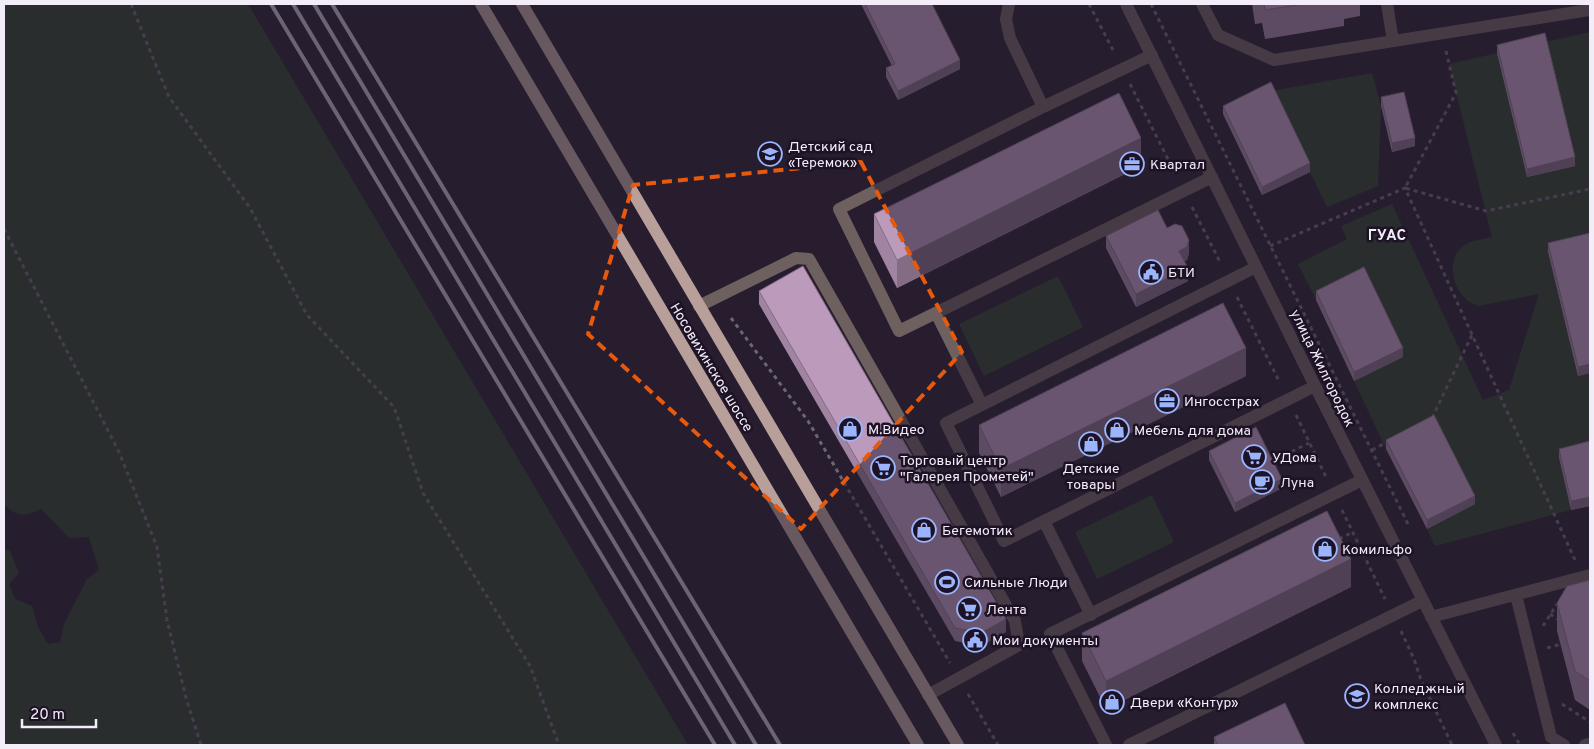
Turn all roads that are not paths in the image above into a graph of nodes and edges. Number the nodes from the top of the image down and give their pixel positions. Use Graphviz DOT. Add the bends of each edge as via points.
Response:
graph roads {
  1 [pos="481,4"];
  2 [pos="522,4"];
  3 [pos="1009,4"];
  4 [pos="1126,4"];
  5 [pos="1202,4"];
  6 [pos="1387,4"];
  7 [pos="1589,10"];
  8 [pos="1393,42"];
  9 [pos="1152,55"];
  10 [pos="1042,108"];
  11 [pos="1212,177"];
  12 [pos="1256,267"];
  13 [pos="699,306"];
  14 [pos="936,313"];
  15 [pos="1315,386"];
  16 [pos="982,405"];
  17 [pos="1362,480"];
  18 [pos="1044,521"];
  19 [pos="1587,576"];
  20 [pos="1516,595"];
  21 [pos="1422,601"];
  22 [pos="1091,615"];
  23 [pos="1431,617"];
  24 [pos="928,694"];
  25 [pos="1590,744"];
  26 [pos="918,745"];
  27 [pos="958,745"];
  28 [pos="1106,745"];
  29 [pos="1129,745"];
  30 [pos="1496,745"];
  31 [pos="1564,745"];
  32 [pos="1585,745"];
  1 -- 26 [label="main road, Носовихинское шоссе"];
  2 -- 13 [label="main road, Носовихинское шоссе"];
  3 -- 10 [label="street" via="1006,19 1010,38"];
  4 -- 9 [label="street, улица Жилгородок"];
  5 -- 8 [label="street" via="1218,35 1274,60"];
  6 -- 8 [label="street"];
  7 -- 8 [label="street"];
  9 -- 10 [label="street"];
  9 -- 11 [label="street, улица Жилгородок"];
  10 -- 14 [label="street" via="839,209 899,331"];
  11 -- 12 [label="street, улица Жилгородок"];
  11 -- 14 [label="street"];
  12 -- 15 [label="street, улица Жилгородок"];
  12 -- 16 [label="street"];
  13 -- 24 [label="main road, Носовихинское шоссе"];
  13 -- 24 [label="street" via="796,258 809,260 1015,621 1019,644"];
  14 -- 16 [label="street"];
  15 -- 17 [label="street, улица Жилгородок"];
  15 -- 18 [label="street"];
  16 -- 18 [label="street" via="946,423 1004,541"];
  17 -- 21 [label="street, улица Жилгородок"];
  17 -- 22 [label="street"];
  18 -- 22 [label="street"];
  19 -- 20 [label="street"];
  20 -- 23 [label="street"];
  20 -- 31 [label="street" via="1551,737"];
  21 -- 23 [label="street, улица Жилгородок"];
  21 -- 29 [label="street"];
  22 -- 28 [label="street" via="1050,634"];
  23 -- 30 [label="street, улица Жилгородок"];
  24 -- 27 [label="main road, Носовихинское шоссе"];
  25 -- 32 [label="street"];
}
